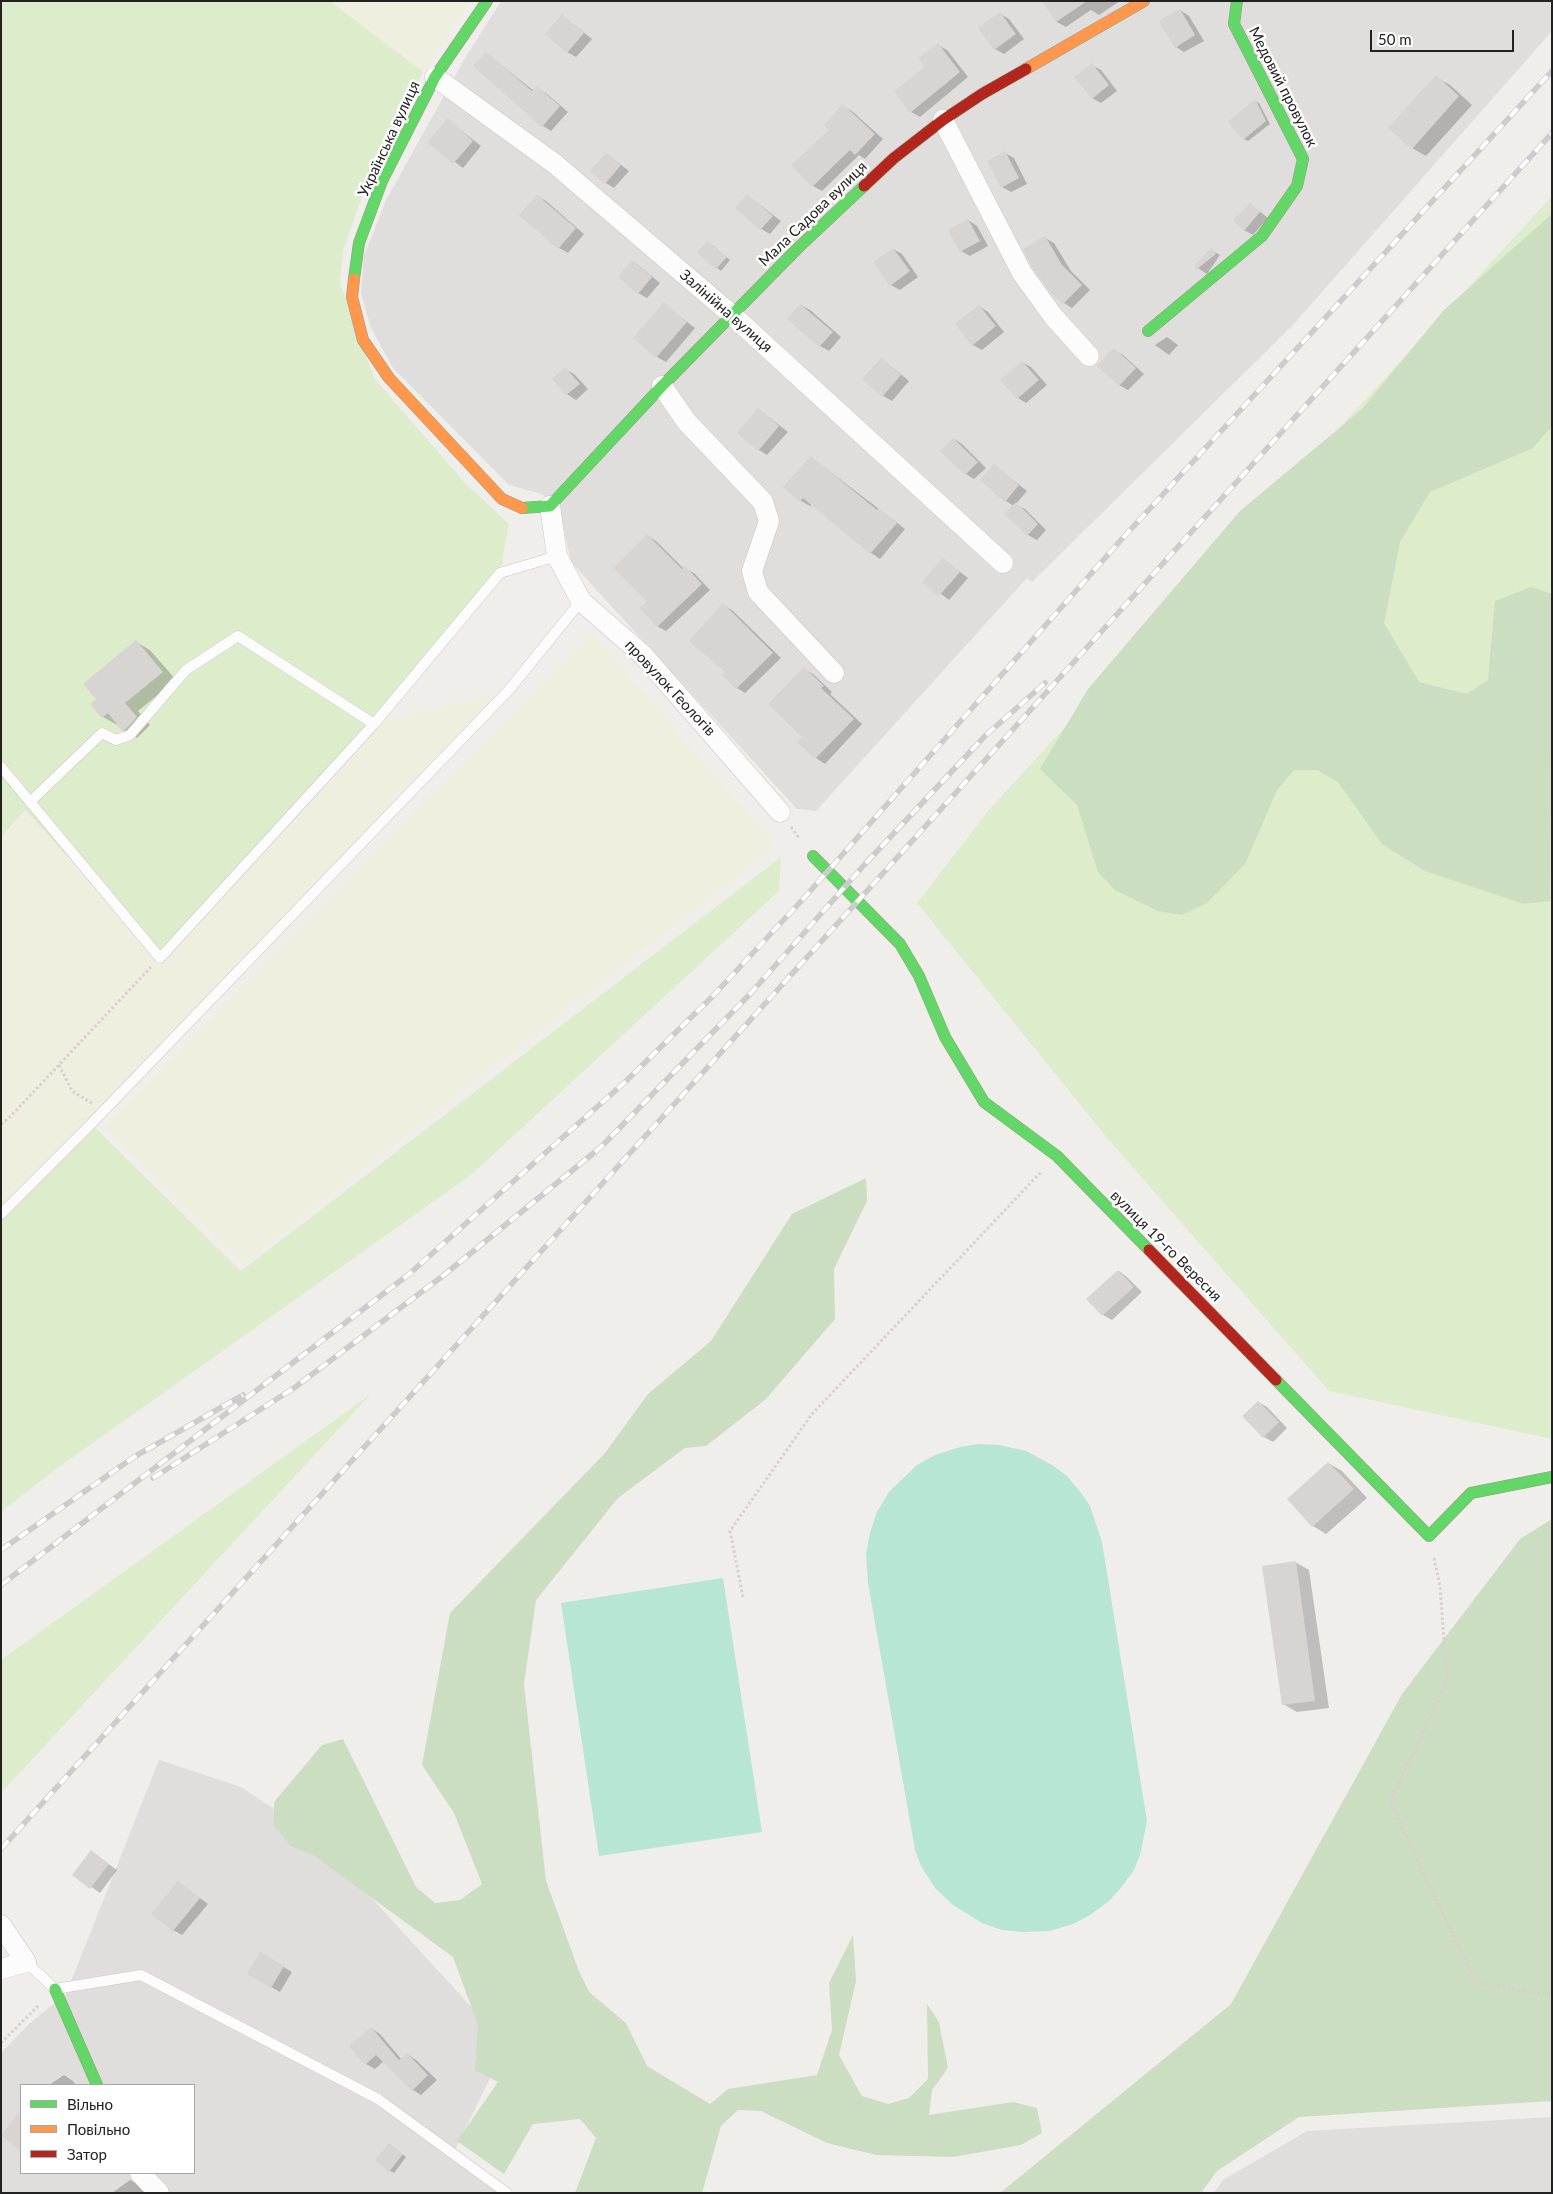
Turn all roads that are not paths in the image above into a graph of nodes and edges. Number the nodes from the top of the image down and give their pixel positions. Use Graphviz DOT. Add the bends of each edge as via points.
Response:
graph roads {
  1 [pos="487,1"];
  2 [pos="1144,1"];
  3 [pos="1237,1"];
  4 [pos="435,76"];
  5 [pos="943,120"];
  6 [pos="732,315"];
  7 [pos="1148,332"];
  8 [pos="1090,356"];
  9 [pos="662,386"];
  10 [pos="550,506"];
  11 [pos="557,556"];
  12 [pos="1003,563"];
  13 [pos="580,601"];
  14 [pos="834,672"];
  15 [pos="374,724"];
  16 [pos="1,767"];
  17 [pos="30,802"];
  18 [pos="780,812"];
  19 [pos="813,856"];
  20 [pos="1,1214"];
  21 [pos="1552,1477"];
  22 [pos="1,1925"];
  23 [pos="26,1962"];
  24 [pos="1,1969"];
  25 [pos="55,1989"];
  26 [pos="98,2084"];
  27 [pos="141,2174"];
  28 [pos="159,2193"];
  29 [pos="507,2193"];
  1 -- 4 [label="street, Українська вулиця"];
  2 -- 5 [label="street, Мала Садова вулиця" via="982,94"];
  3 -- 7 [label="street, Медовий провулок" via="1234,24 1303,159 1297,186 1262,236"];
  4 -- 6 [label="street, Залінійна вулиця" via="555,164"];
  4 -- 10 [label="street, Українська вулиця" via="382,181 359,244 352,297 363,340 389,378 502,499 525,509"];
  5 -- 6 [label="street, Мала Садова вулиця" via="894,158"];
  5 -- 8 [label="street" via="1022,273 1052,316"];
  6 -- 9 [label="street, Мала Садова вулиця"];
  6 -- 12 [label="street, Залінійна вулиця"];
  9 -- 10 [label="street, Мала Садова вулиця"];
  9 -- 14 [label="street" via="686,420 763,502 769,521 752,571 758,592"];
  10 -- 11 [label="street, провулок Геологів"];
  11 -- 13 [label="street, провулок Геологів"];
  11 -- 15 [label="lane" via="500,573"];
  13 -- 18 [label="street, провулок Геологів" via="643,655"];
  13 -- 20 [label="lane" via="508,692"];
  15 -- 17 [label="lane" via="238,636 186,670 130,734 116,740 102,733"];
  15 -- 17 [label="lane" via="160,958"];
  16 -- 17 [label="lane"];
  19 -- 21 [label="street, вулиця 19-го Вересня" via="900,944 919,976 945,1038 984,1102 1057,1156 1429,1536 1471,1493"];
  22 -- 23 [label="street"];
  23 -- 24 [label="street"];
  23 -- 25 [label="lane"];
  25 -- 26 [label="street"];
  25 -- 29 [label="lane" via="141,1975 378,2099"];
  27 -- 28 [label="street"];
}
